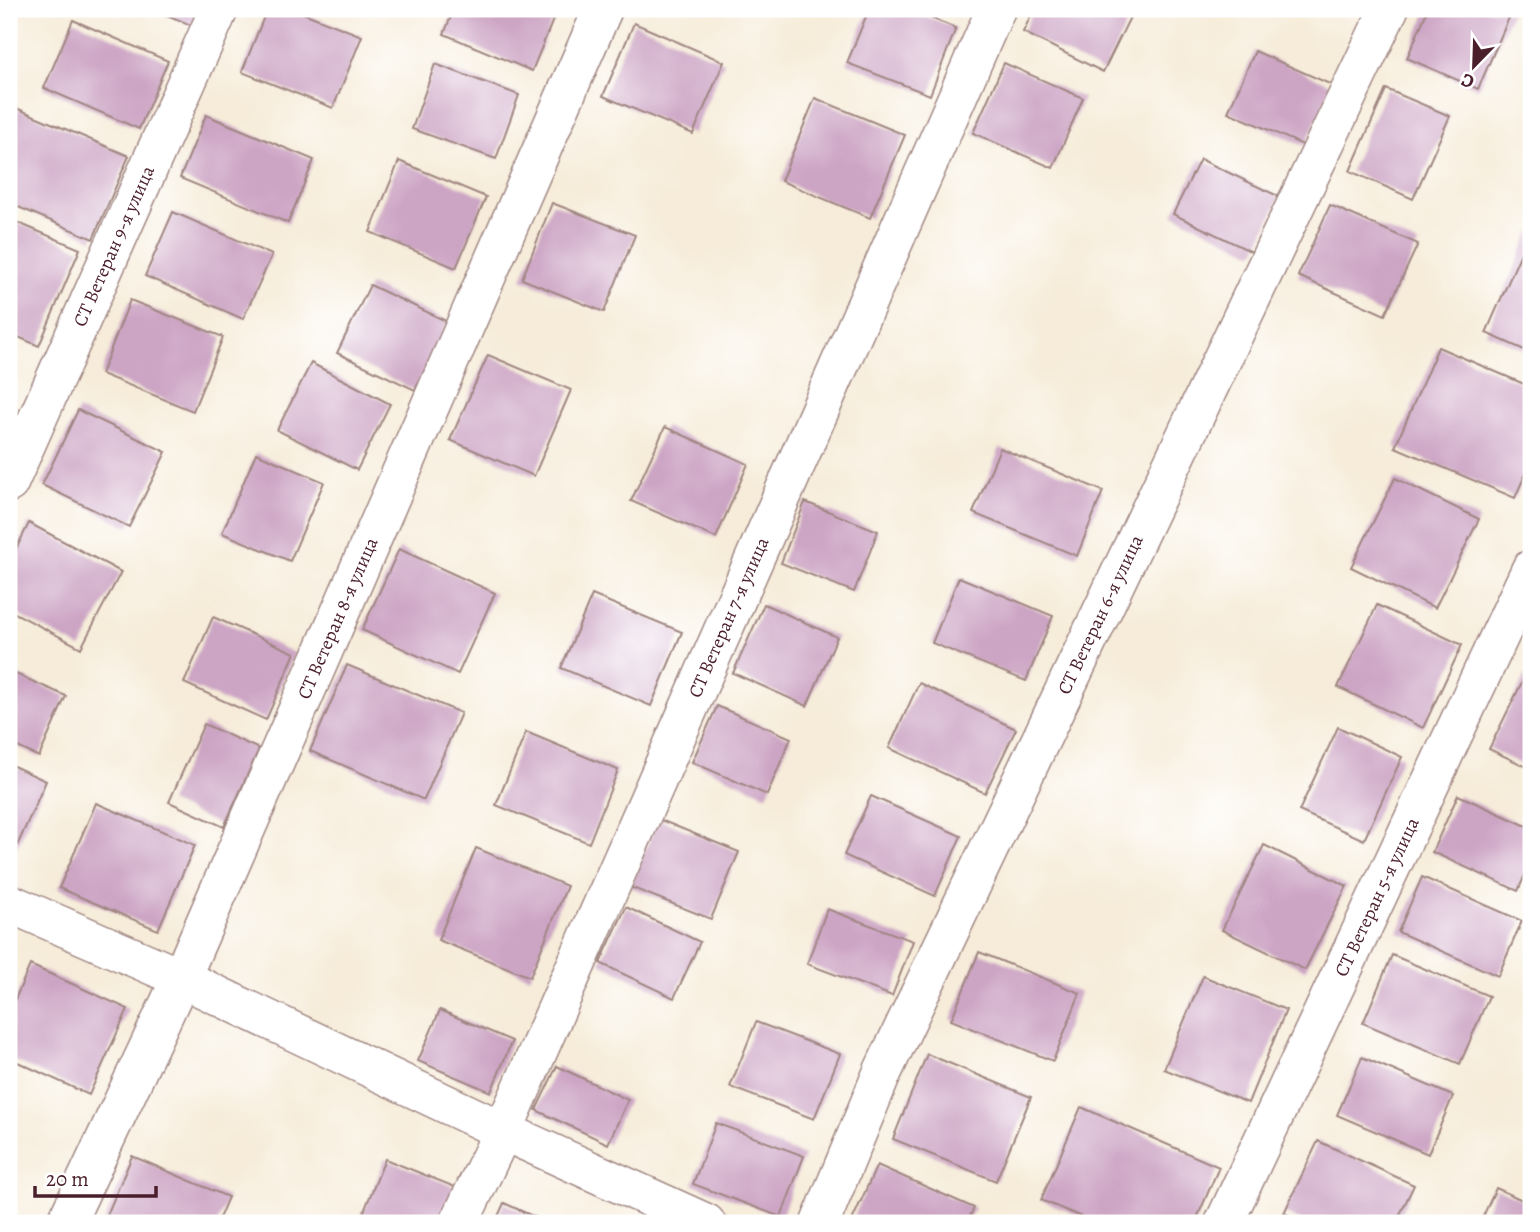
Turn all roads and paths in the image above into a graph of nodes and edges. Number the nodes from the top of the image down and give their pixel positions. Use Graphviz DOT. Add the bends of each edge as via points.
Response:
graph roads {
  1 [pos="219,9"];
  2 [pos="603,9"];
  3 [pos="996,9"];
  4 [pos="1388,9"];
  5 [pos="9,483"];
  6 [pos="1531,569"];
  7 [pos="9,903"];
  8 [pos="181,978"];
  9 [pos="503,1131"];
  10 [pos="66,1223"];
  11 [pos="459,1223"];
  12 [pos="706,1223"];
  13 [pos="820,1223"];
  14 [pos="1224,1223"];
  1 -- 5 [label="street, СТ Ветеран 9-я улица"];
  2 -- 8 [label="street, СТ Ветеран 8-я улица"];
  3 -- 9 [label="street, СТ Ветеран 7-я улица"];
  4 -- 13 [label="street, СТ Ветеран 6-я улица" via="883,1071"];
  6 -- 14 [label="street, СТ Ветеран 5-я улица"];
  7 -- 8 [label="street"];
  8 -- 9 [label="street"];
  8 -- 10 [label="street, СТ Ветеран 8-я улица"];
  9 -- 11 [label="street, СТ Ветеран 7-я улица"];
  9 -- 12 [label="street"];
}
